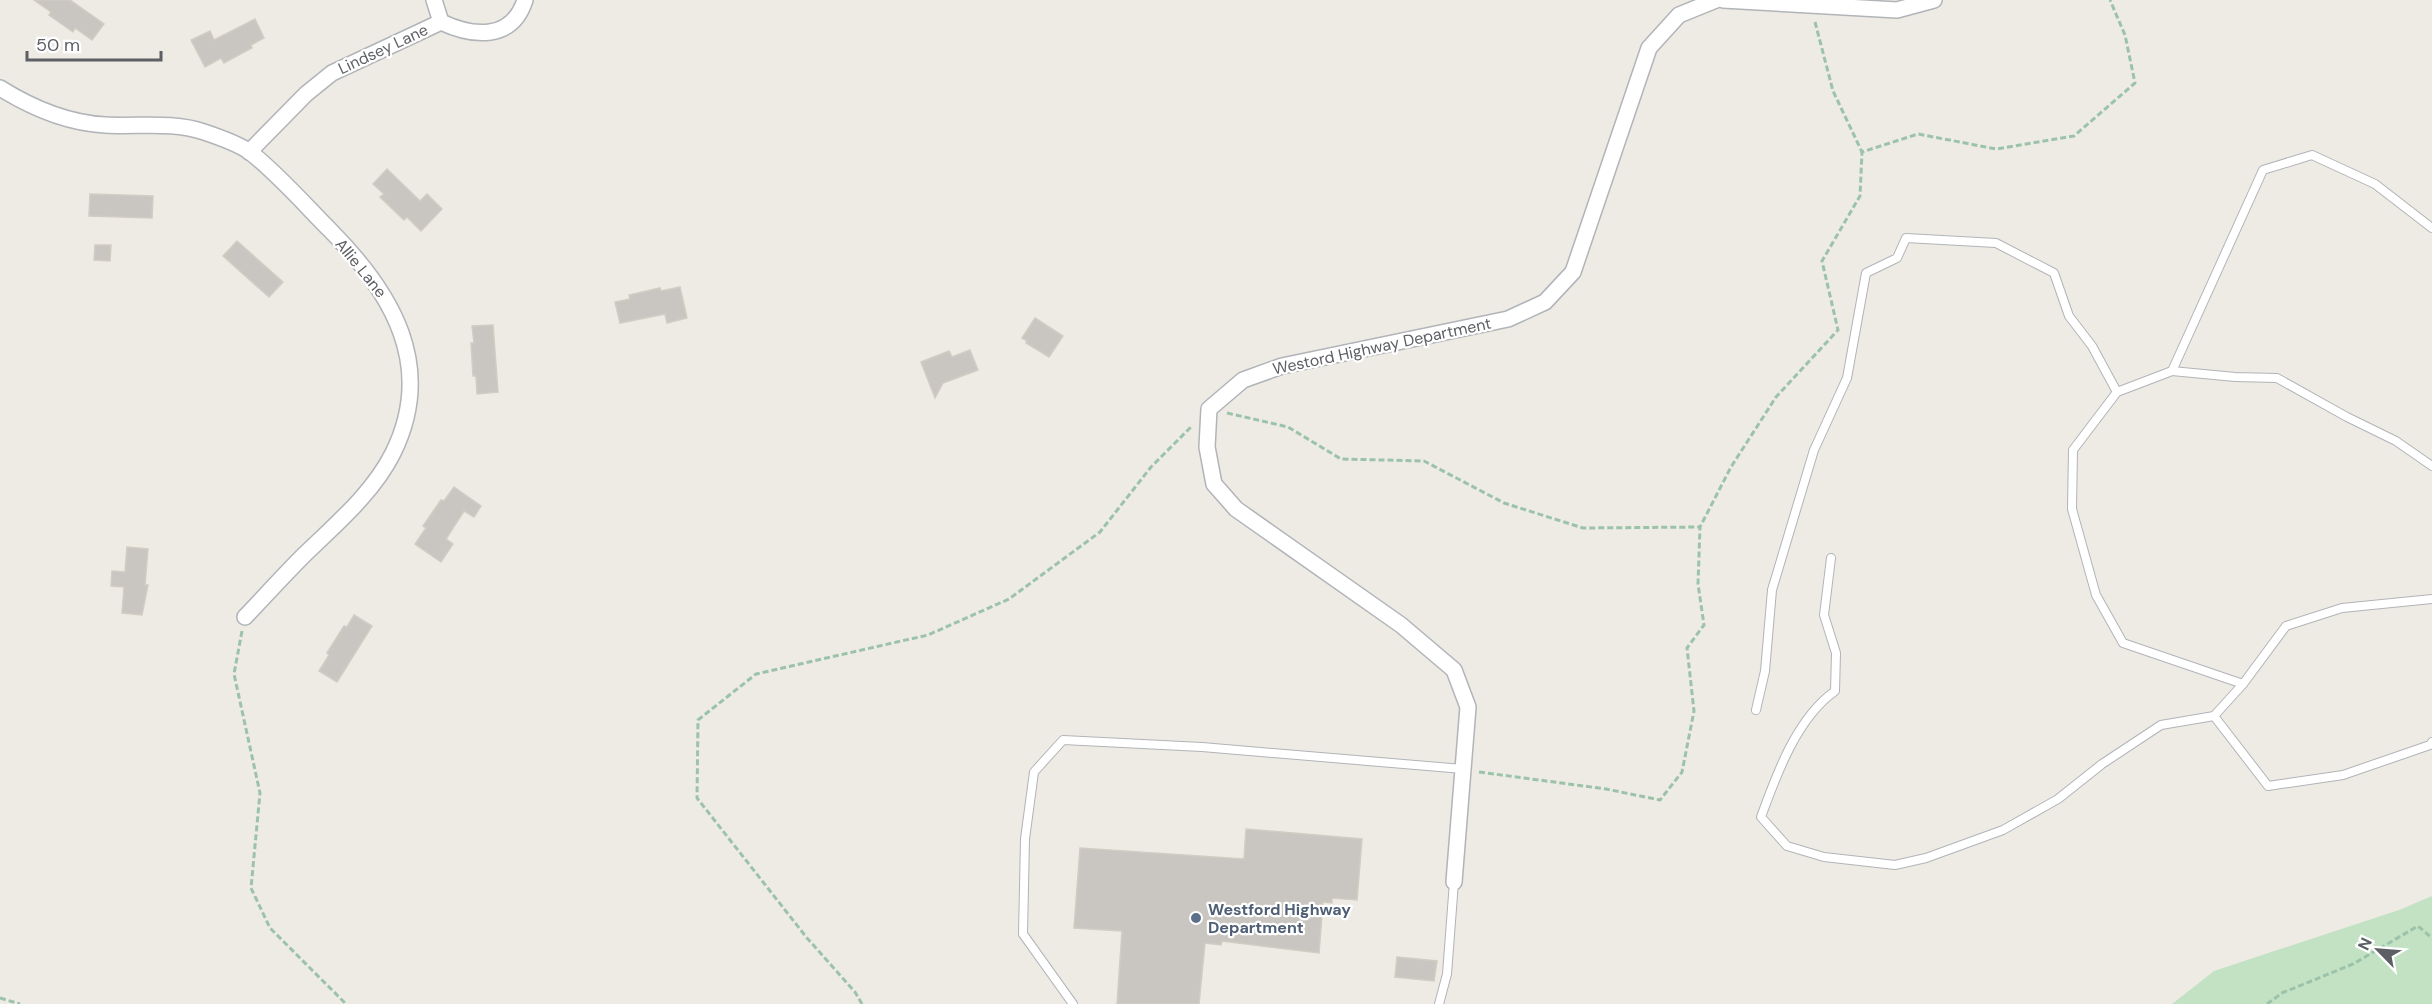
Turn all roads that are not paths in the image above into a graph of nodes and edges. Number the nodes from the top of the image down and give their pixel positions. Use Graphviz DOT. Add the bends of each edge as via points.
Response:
graph roads {
  1 [pos="434,0"];
  2 [pos="525,0"];
  3 [pos="1716,0"];
  4 [pos="1723,0"];
  5 [pos="1934,0"];
  6 [pos="441,22"];
  7 [pos="0,88"];
  8 [pos="249,152"];
  9 [pos="2432,228"];
  10 [pos="2172,371"];
  11 [pos="2117,392"];
  12 [pos="2432,466"];
  13 [pos="1831,558"];
  14 [pos="2432,599"];
  15 [pos="244,617"];
  16 [pos="2243,684"];
  17 [pos="1756,710"];
  18 [pos="2214,716"];
  19 [pos="2432,742"];
  20 [pos="1463,769"];
  21 [pos="1454,882"];
  22 [pos="1073,1004"];
  23 [pos="1439,1004"];
  1 -- 6 [label="street, Lindsey Lane"];
  2 -- 6 [label="street, Lindsey Lane" via="509,26 490,33 461,31"];
  3 -- 20 [label="street, Westord Highway Department" via="1679,15 1649,48 1573,272 1545,302 1508,319 1282,366 1243,380 1209,409 1207,447 1214,484 1236,509 1401,625 1454,669 1468,707"];
  4 -- 5 [label="street" via="1897,9"];
  6 -- 8 [label="street, Lindsey Lane" via="332,73"];
  7 -- 8 [label="street, Allie Lane" via="28,105 72,120 192,129"];
  8 -- 15 [label="street, Allie Lane" via="343,244 376,284 396,315 407,350 410,390 407,419 393,454 377,477 353,508"];
  9 -- 10 [label="lane" via="2375,184 2312,155 2263,170"];
  10 -- 11 [label="lane"];
  10 -- 12 [label="lane" via="2277,378 2396,441"];
  11 -- 16 [label="lane" via="2073,450 2072,509 2096,595 2123,643"];
  11 -- 17 [label="lane" via="2092,346 2069,316 2054,273 1996,243 1906,238 1896,258 1866,273 1847,378 1814,450 1772,590 1765,671"];
  13 -- 18 [label="lane" via="1824,615 1836,653 1835,691 1820,702 1781,763 1761,817 1787,846 1824,857 1895,865 1926,858 2003,830 2058,799 2161,725"];
  14 -- 16 [label="lane" via="2342,608 2286,626"];
  16 -- 18 [label="lane"];
  18 -- 19 [label="lane" via="2268,786 2343,775"];
  20 -- 21 [label="street"];
  20 -- 22 [label="lane" via="1202,747 1064,741 1034,772 1025,839 1023,934"];
  21 -- 23 [label="lane" via="1447,974"];
}
